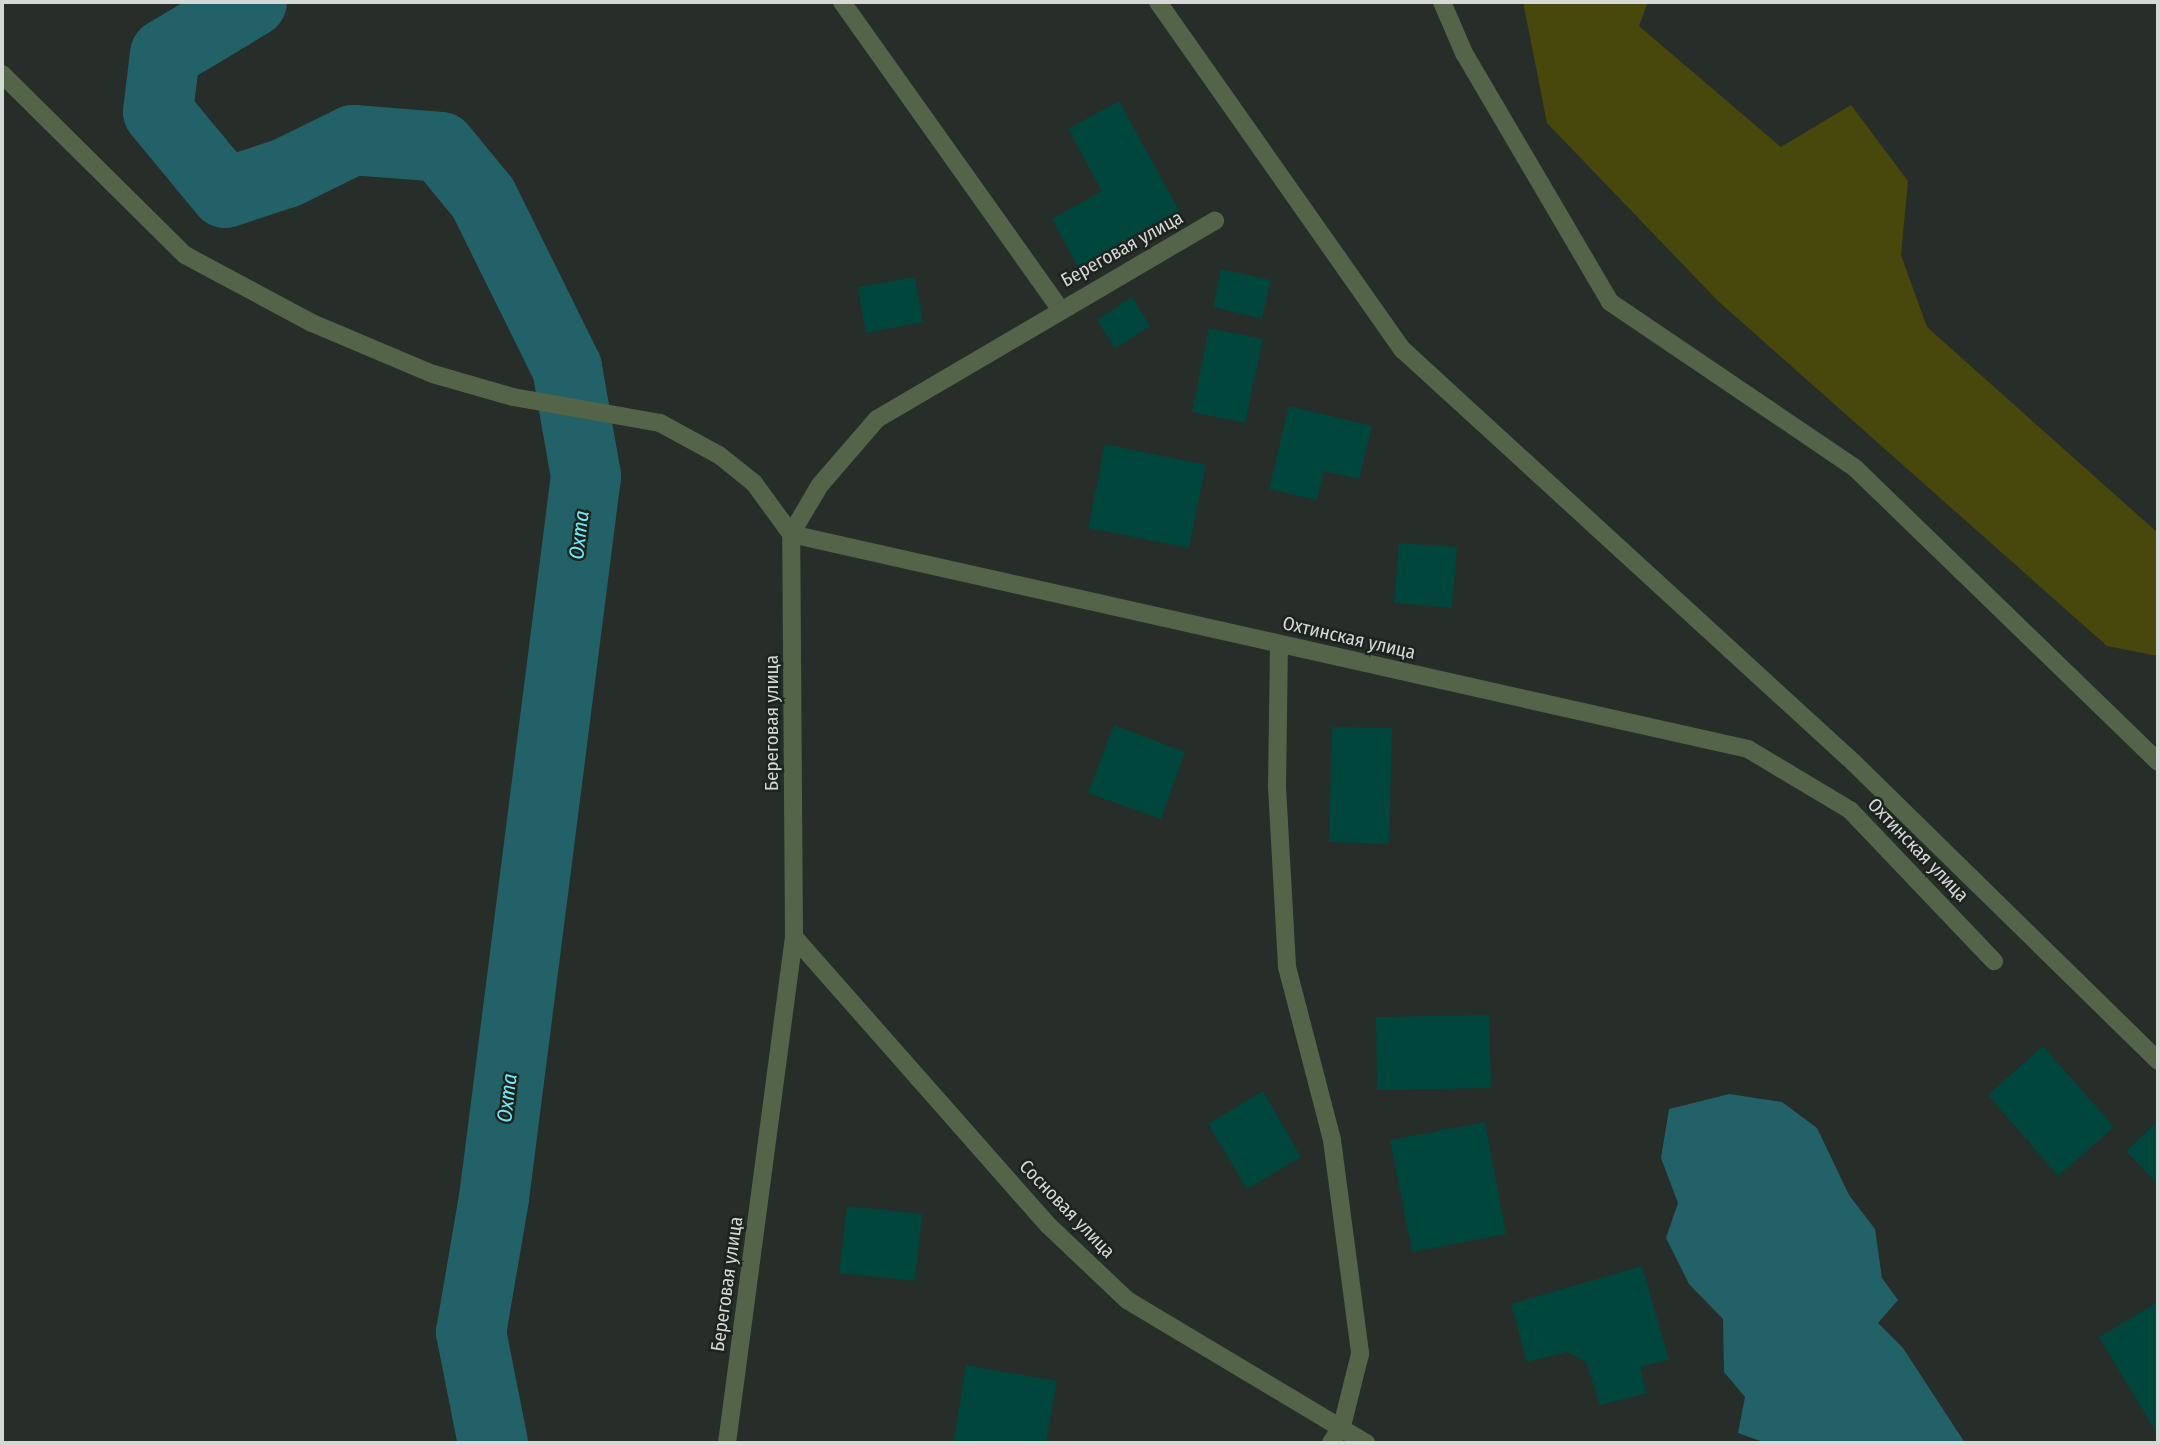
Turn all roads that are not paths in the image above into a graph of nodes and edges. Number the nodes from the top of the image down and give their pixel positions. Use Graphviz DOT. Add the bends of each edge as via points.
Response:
graph roads {
  1 [pos="842,2"];
  2 [pos="1158,2"];
  3 [pos="1442,2"];
  4 [pos="2,74"];
  5 [pos="1215,221"];
  6 [pos="1059,307"];
  7 [pos="791,534"];
  8 [pos="1279,643"];
  9 [pos="2158,762"];
  10 [pos="794,937"];
  11 [pos="1994,961"];
  12 [pos="2158,1061"];
  13 [pos="1342,1426"];
  14 [pos="727,1443"];
  15 [pos="1331,1443"];
  16 [pos="1366,1443"];
  1 -- 6 [label="street"];
  2 -- 12 [label="street" via="1403,350 1853,762"];
  3 -- 9 [label="street" via="1464,52 1609,302 1855,468"];
  4 -- 7 [label="street" via="185,254 312,323 433,374 513,397 660,423 719,455 754,483"];
  5 -- 6 [label="street, Береговая улица"];
  6 -- 7 [label="street, Береговая улица" via="877,419 820,485"];
  7 -- 8 [label="street, Охтинская улица"];
  7 -- 10 [label="street, Береговая улица"];
  8 -- 11 [label="street, Охтинская улица" via="1748,749 1850,810"];
  8 -- 13 [label="street" via="1277,787 1287,967 1332,1139 1360,1354"];
  10 -- 13 [label="street, Сосновая улица" via="1049,1226 1127,1300"];
  10 -- 14 [label="street, Береговая улица"];
  13 -- 15 [label="street"];
  13 -- 16 [label="street, Сосновая улица"];
}
